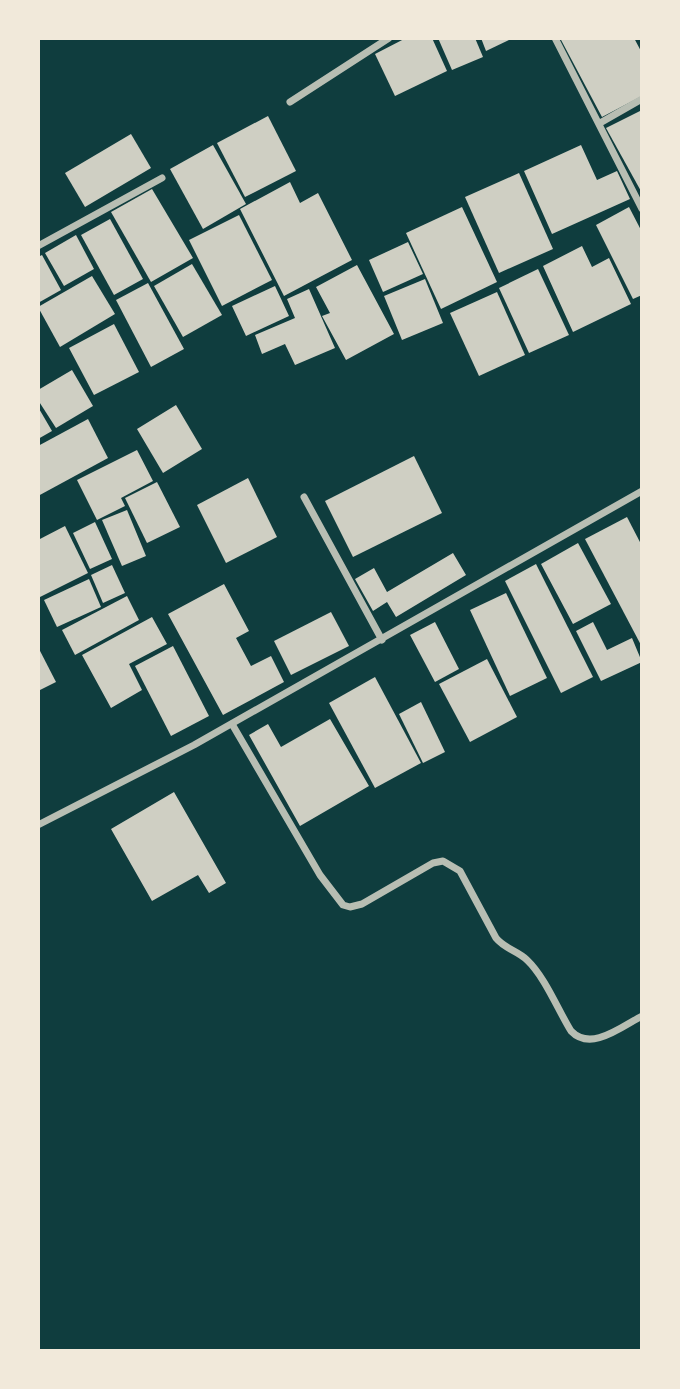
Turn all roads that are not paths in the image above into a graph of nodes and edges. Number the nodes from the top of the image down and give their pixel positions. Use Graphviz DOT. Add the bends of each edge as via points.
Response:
graph roads {
  1 [pos="389,38"];
  2 [pos="555,38"];
  3 [pos="642,99"];
  4 [pos="290,102"];
  5 [pos="600,123"];
  6 [pos="162,178"];
  7 [pos="642,209"];
  8 [pos="38,246"];
  9 [pos="642,491"];
  10 [pos="303,497"];
  11 [pos="382,640"];
  12 [pos="232,724"];
  13 [pos="38,825"];
  14 [pos="642,1016"];
  1 -- 4 [label="street"];
  2 -- 5 [label="street"];
  3 -- 5 [label="street"];
  5 -- 7 [label="street"];
  6 -- 8 [label="street"];
  9 -- 11 [label="street"];
  10 -- 11 [label="street"];
  11 -- 12 [label="street"];
  12 -- 13 [label="street"];
  12 -- 14 [label="street" via="342,905 362,904 443,861 460,871 502,946 536,971 577,1038 596,1040"];
}
